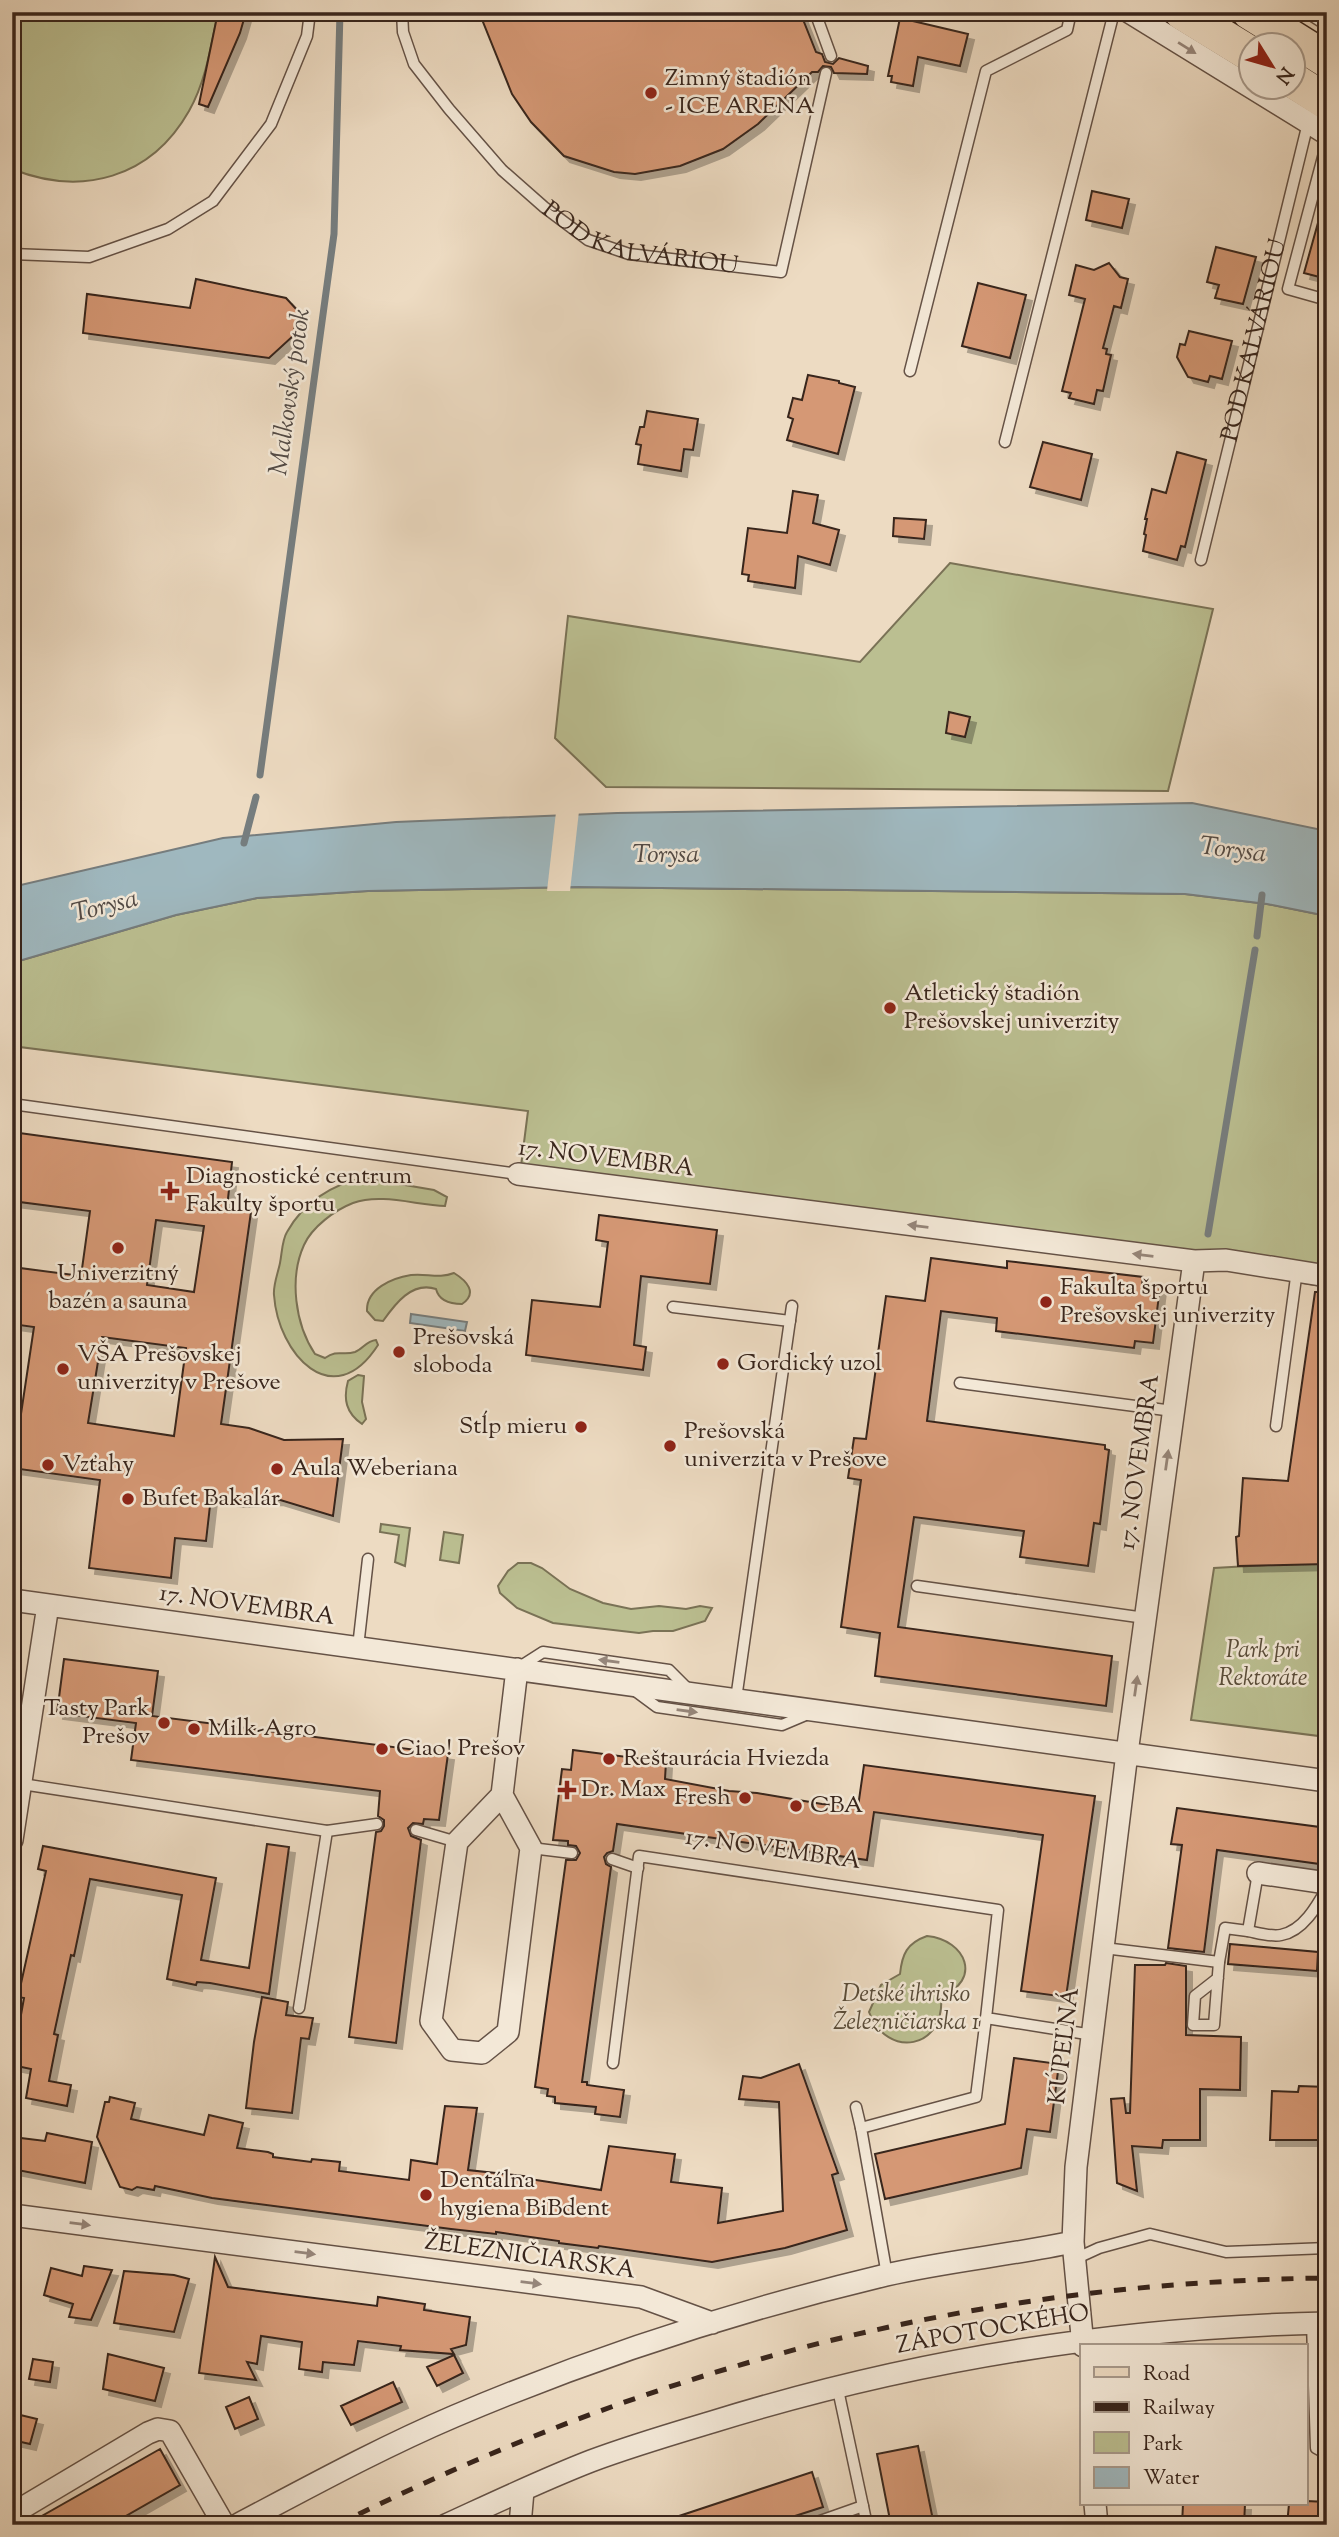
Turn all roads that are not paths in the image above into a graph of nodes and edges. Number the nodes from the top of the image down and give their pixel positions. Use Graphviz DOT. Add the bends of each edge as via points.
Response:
graph roads {
  1 [pos="310,12"];
  2 [pos="402,12"];
  3 [pos="815,12"];
  4 [pos="1071,12"];
  5 [pos="1114,12"];
  6 [pos="1129,12"];
  7 [pos="1182,12"];
  8 [pos="1250,12"];
  9 [pos="1316,12"];
  10 [pos="1327,19"];
  11 [pos="1238,47"];
  12 [pos="831,56"];
  13 [pos="1327,60"];
  14 [pos="826,73"];
  15 [pos="1317,112"];
  16 [pos="1327,134"];
  17 [pos="1327,142"];
  18 [pos="12,254"];
  19 [pos="1327,300"];
  20 [pos="911,371"];
  21 [pos="1005,442"];
  22 [pos="1201,560"];
  23 [pos="12,1104"];
  24 [pos="519,1174"];
  25 [pos="1194,1261"];
  26 [pos="1297,1270"];
  27 [pos="1327,1276"];
  28 [pos="792,1306"];
  29 [pos="673,1307"];
  30 [pos="790,1321"];
  31 [pos="960,1383"];
  32 [pos="1174,1411"];
  33 [pos="1276,1426"];
  34 [pos="368,1559"];
  35 [pos="917,1586"];
  36 [pos="12,1600"];
  37 [pos="48,1605"];
  38 [pos="1145,1618"];
  39 [pos="358,1647"];
  40 [pos="517,1669"];
  41 [pos="626,1684"];
  42 [pos="692,1693"];
  43 [pos="736,1699"];
  44 [pos="816,1710"];
  45 [pos="22,1715"];
  46 [pos="1127,1754"];
  47 [pos="1327,1781"];
  48 [pos="22,1784"];
  49 [pos="502,1795"];
  50 [pos="377,1824"];
  51 [pos="416,1830"];
  52 [pos="327,1831"];
  53 [pos="12,1840"];
  54 [pos="457,1842"];
  55 [pos="531,1848"];
  56 [pos="572,1853"];
  57 [pos="612,1859"];
  58 [pos="638,1868"];
  59 [pos="1258,1873"];
  60 [pos="1327,1886"];
  61 [pos="1248,1931"];
  62 [pos="1104,1948"];
  63 [pos="1219,1962"];
  64 [pos="1218,1978"];
  65 [pos="299,2008"];
  66 [pos="986,2018"];
  67 [pos="1093,2035"];
  68 [pos="613,2063"];
  69 [pos="856,2107"];
  70 [pos="861,2128"];
  71 [pos="12,2215"];
  72 [pos="1327,2248"];
  73 [pos="1074,2250"];
  74 [pos="887,2275"];
  75 [pos="712,2323"];
  76 [pos="1317,2327"];
  77 [pos="1082,2343"];
  78 [pos="838,2385"];
  79 [pos="1327,2454"];
  80 [pos="523,2491"];
  81 [pos="863,2506"];
  82 [pos="1095,2506"];
  83 [pos="12,2514"];
  84 [pos="224,2525"];
  85 [pos="237,2525"];
  86 [pos="446,2525"];
  87 [pos="520,2525"];
  88 [pos="810,2525"];
  89 [pos="867,2525"];
  90 [pos="1097,2525"];
  1 -- 18 [label="lane" via="307,36 271,124 213,201 168,229 89,257"];
  2 -- 14 [label="lane, POD KALVÁRIOU" via="414,64 502,170 588,240 629,254 781,272"];
  3 -- 12 [label="lane"];
  4 -- 20 [label="lane" via="1067,30 986,71"];
  5 -- 21 [label="lane"];
  6 -- 15 [label="street, one-way"];
  7 -- 11 [label="main road"];
  8 -- 13 [label="main road"];
  9 -- 10 [label="street"];
  15 -- 16 [label="street"];
  15 -- 22 [label="lane, POD KALVÁRIOU"];
  17 -- 19 [label="lane, POD KALVÁRIOU" via="1288,289"];
  23 -- 24 [label="lane, 17. NOVEMBRA"];
  25 -- 24 [label="street, 17. NOVEMBRA, one-way"];
  25 -- 26 [label="street, 17. NOVEMBRA" via="1226,1260"];
  25 -- 32 [label="street, 17. NOVEMBRA"];
  26 -- 27 [label="street, 17. NOVEMBRA"];
  26 -- 33 [label="lane"];
  28 -- 30 [label="lane"];
  29 -- 30 [label="lane"];
  30 -- 43 [label="lane"];
  31 -- 32 [label="lane"];
  38 -- 32 [label="street, 17. NOVEMBRA, one-way"];
  34 -- 39 [label="lane"];
  35 -- 38 [label="lane"];
  36 -- 37 [label="street, 17. NOVEMBRA"];
  37 -- 39 [label="street, 17. NOVEMBRA"];
  37 -- 45 [label="street"];
  46 -- 38 [label="street, 17. NOVEMBRA, one-way"];
  39 -- 40 [label="street, 17. NOVEMBRA"];
  40 -- 41 [label="street, 17. NOVEMBRA"];
  42 -- 40 [label="lane, one-way" via="669,1670 543,1652"];
  40 -- 49 [label="street"];
  41 -- 42 [label="street, 17. NOVEMBRA"];
  41 -- 44 [label="lane, one-way" via="657,1707 782,1725"];
  42 -- 43 [label="street, 17. NOVEMBRA"];
  43 -- 44 [label="street, 17. NOVEMBRA"];
  44 -- 46 [label="street, 17. NOVEMBRA"];
  45 -- 48 [label="street"];
  46 -- 47 [label="street, 17. NOVEMBRA"];
  46 -- 62 [label="street, KÚPEĽNÁ"];
  48 -- 52 [label="lane"];
  48 -- 53 [label="street"];
  49 -- 54 [label="street"];
  49 -- 55 [label="street"];
  50 -- 52 [label="lane"];
  51 -- 54 [label="lane"];
  52 -- 65 [label="lane"];
  54 -- 55 [label="street" via="431,2021 452,2050 482,2053 508,2032"];
  55 -- 56 [label="lane"];
  57 -- 58 [label="lane"];
  58 -- 66 [label="lane, 17. NOVEMBRA" via="639,1856 998,1909"];
  58 -- 68 [label="lane"];
  59 -- 60 [label="street"];
  59 -- 61 [label="lane"];
  60 -- 61 [label="lane" via="1309,1916 1288,1933"];
  61 -- 63 [label="lane" via="1225,1928"];
  62 -- 63 [label="lane"];
  62 -- 67 [label="street, KÚPEĽNÁ"];
  63 -- 64 [label="lane"];
  66 -- 67 [label="lane"];
  66 -- 70 [label="lane, 17. NOVEMBRA" via="976,2097"];
  67 -- 73 [label="street, KÚPEĽNÁ" via="1076,2167"];
  69 -- 70 [label="lane"];
  70 -- 74 [label="lane"];
  71 -- 75 [label="street, ŽELEZNIČIARSKA, one-way" via="641,2297"];
  72 -- 73 [label="lane" via="1226,2252 1150,2234"];
  73 -- 74 [label="street"];
  73 -- 77 [label="street, KÚPEĽNÁ"];
  74 -- 75 [label="street"];
  75 -- 85 [label="street" via="581,2365 452,2417"];
  76 -- 77 [label="street, ZÁPOTOCKÉHO" via="1172,2331"];
  76 -- 79 [label="lane, ZÁPOTOCKÉHO" via="1316,2448"];
  77 -- 78 [label="street, ZÁPOTOCKÉHO"];
  78 -- 80 [label="street, ZÁPOTOCKÉHO" via="592,2461"];
  78 -- 81 [label="lane"];
  80 -- 86 [label="street, ZÁPOTOCKÉHO"];
  80 -- 87 [label="street"];
  81 -- 88 [label="lane"];
  81 -- 89 [label="lane"];
  82 -- 90 [label="street"];
  83 -- 84 [label="street" via="158,2429 170,2431"];
}
